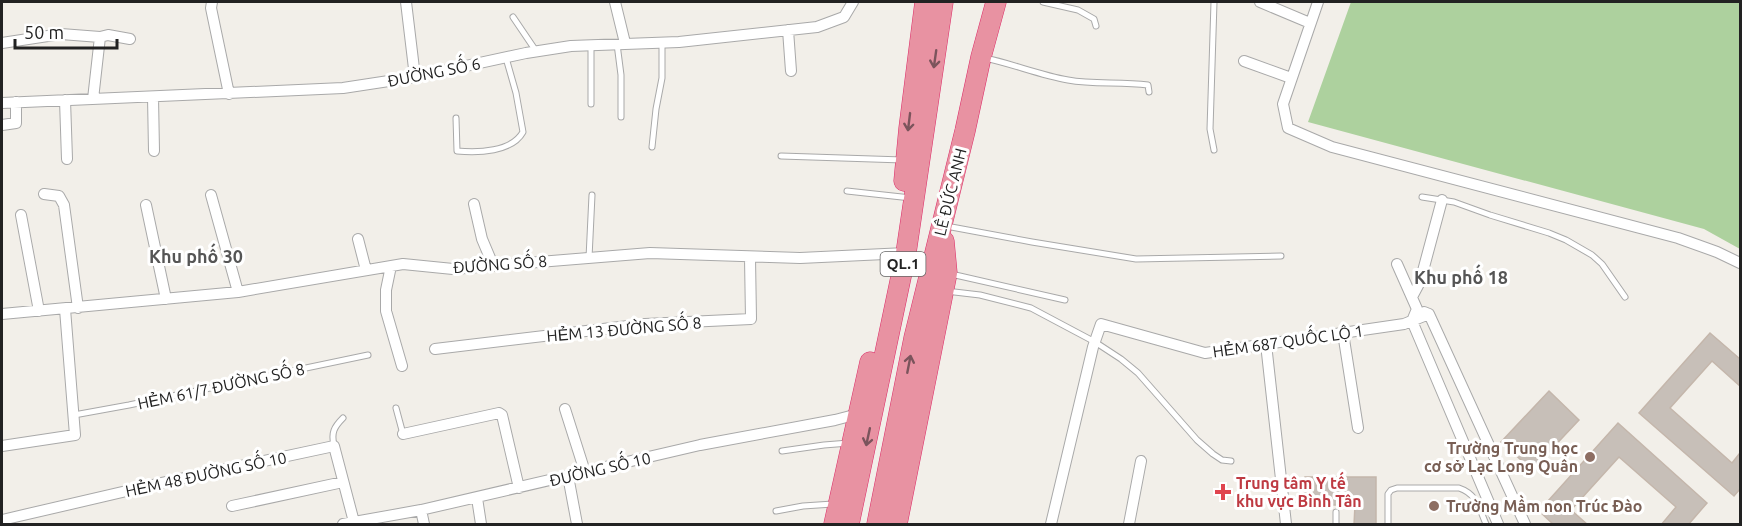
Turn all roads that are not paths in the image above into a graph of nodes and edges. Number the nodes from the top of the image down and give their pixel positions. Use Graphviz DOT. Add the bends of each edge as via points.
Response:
graph roads {
  1 [pos="212,2"];
  2 [pos="406,2"];
  3 [pos="615,2"];
  4 [pos="853,2"];
  5 [pos="925,2"];
  6 [pos="943,2"];
  7 [pos="996,2"];
  8 [pos="1044,2"];
  9 [pos="1214,2"];
  10 [pos="1260,2"];
  11 [pos="1318,2"];
  12 [pos="513,17"];
  13 [pos="1310,22"];
  14 [pos="1096,26"];
  15 [pos="788,30"];
  16 [pos="100,37"];
  17 [pos="130,39"];
  18 [pos="2,43"];
  19 [pos="662,43"];
  20 [pos="621,44"];
  21 [pos="591,45"];
  22 [pos="536,51"];
  23 [pos="981,57"];
  24 [pos="506,58"];
  25 [pos="1244,61"];
  26 [pos="791,71"];
  27 [pos="415,77"];
  28 [pos="1291,78"];
  29 [pos="1149,92"];
  30 [pos="229,94"];
  31 [pos="153,97"];
  32 [pos="93,99"];
  33 [pos="65,100"];
  34 [pos="16,102"];
  35 [pos="2,103"];
  36 [pos="591,104"];
  37 [pos="621,117"];
  38 [pos="456,118"];
  39 [pos="2,125"];
  40 [pos="652,147"];
  41 [pos="1214,150"];
  42 [pos="154,151"];
  43 [pos="781,156"];
  44 [pos="67,159"];
  45 [pos="913,160"];
  46 [pos="848,192"];
  47 [pos="44,194"];
  48 [pos="211,195"];
  49 [pos="592,195"];
  50 [pos="1422,197"];
  51 [pos="908,198"];
  52 [pos="1442,200"];
  53 [pos="474,204"];
  54 [pos="146,205"];
  55 [pos="21,215"];
  56 [pos="942,225"];
  57 [pos="358,239"];
  58 [pos="899,253"];
  59 [pos="1281,256"];
  60 [pos="589,258"];
  61 [pos="750,258"];
  62 [pos="1740,263"];
  63 [pos="1397,264"];
  64 [pos="493,265"];
  65 [pos="391,266"];
  66 [pos="366,270"];
  67 [pos="945,282"];
  68 [pos="238,292"];
  69 [pos="1412,297"];
  70 [pos="1625,297"];
  71 [pos="166,299"];
  72 [pos="1065,300"];
  73 [pos="78,308"];
  74 [pos="65,309"];
  75 [pos="1417,309"];
  76 [pos="39,311"];
  77 [pos="2,314"];
  78 [pos="1429,314"];
  79 [pos="1412,321"];
  80 [pos="1343,333"];
  81 [pos="1266,344"];
  82 [pos="1094,345"];
  83 [pos="435,349"];
  84 [pos="368,355"];
  85 [pos="1452,365"];
  86 [pos="402,366"];
  87 [pos="1435,374"];
  88 [pos="396,408"];
  89 [pos="565,409"];
  90 [pos="74,414"];
  91 [pos="858,414"];
  92 [pos="343,418"];
  93 [pos="1358,428"];
  94 [pos="403,434"];
  95 [pos="851,444"];
  96 [pos="2,446"];
  97 [pos="334,446"];
  98 [pos="782,451"];
  99 [pos="1141,461"];
  100 [pos="1231,461"];
  101 [pos="585,472"];
  102 [pos="568,476"];
  103 [pos="343,482"];
  104 [pos="519,488"];
  105 [pos="477,498"];
  106 [pos="838,504"];
  107 [pos="232,506"];
  108 [pos="421,510"];
  109 [pos="776,511"];
  110 [pos="1336,512"];
  111 [pos="2,520"];
  112 [pos="353,523"];
  113 [pos="424,525"];
  114 [pos="481,525"];
  115 [pos="577,525"];
  116 [pos="834,525"];
  117 [pos="849,525"];
  118 [pos="877,525"];
  119 [pos="897,525"];
  120 [pos="1051,525"];
  121 [pos="1129,525"];
  122 [pos="1286,525"];
  123 [pos="1336,525"];
  124 [pos="1388,525"];
  125 [pos="1486,525"];
  126 [pos="1498,525"];
  127 [pos="1525,525"];
  1 -- 30 [label="street"];
  2 -- 27 [label="street"];
  3 -- 20 [label="street"];
  4 -- 15 [label="street, ĐƯỜNG SỐ 6" via="844,17 817,27"];
  5 -- 45 [label="highway, LÊ ĐỨC ANH / QL.1, one-way"];
  6 -- 45 [label="highway, LÊ ĐỨC ANH / QL.1, one-way"];
  7 -- 23 [label="highway, LÊ ĐỨC ANH / QL.1"];
  8 -- 14 [label="lane" via="1078,10 1094,19"];
  9 -- 41 [label="lane" via="1210,129"];
  10 -- 13 [label="street"];
  11 -- 13 [label="street"];
  12 -- 22 [label="lane"];
  13 -- 28 [label="street"];
  15 -- 19 [label="street, ĐƯỜNG SỐ 6"];
  15 -- 26 [label="street"];
  16 -- 17 [label="street"];
  16 -- 18 [label="street" via="61,34"];
  16 -- 32 [label="street"];
  19 -- 20 [label="street, ĐƯỜNG SỐ 6"];
  19 -- 40 [label="lane" via="662,78"];
  20 -- 21 [label="street, ĐƯỜNG SỐ 6"];
  20 -- 37 [label="lane"];
  21 -- 22 [label="street, ĐƯỜNG SỐ 6"];
  21 -- 36 [label="lane"];
  22 -- 24 [label="street, ĐƯỜNG SỐ 6"];
  23 -- 29 [label="lane" via="1070,80 1148,85"];
  23 -- 56 [label="highway, LÊ ĐỨC ANH / QL.1"];
  24 -- 27 [label="street, ĐƯỜNG SỐ 6"];
  24 -- 38 [label="lane" via="523,132 519,139 510,145 457,152"];
  25 -- 28 [label="street"];
  27 -- 30 [label="street, ĐƯỜNG SỐ 6" via="343,88"];
  28 -- 62 [label="street" via="1283,104 1288,128 1332,147 1678,238"];
  30 -- 31 [label="street, ĐƯỜNG SỐ 6"];
  31 -- 32 [label="street, ĐƯỜNG SỐ 6"];
  31 -- 42 [label="street"];
  32 -- 33 [label="street, ĐƯỜNG SỐ 6"];
  33 -- 34 [label="street, ĐƯỜNG SỐ 6"];
  33 -- 44 [label="street"];
  34 -- 35 [label="street, ĐƯỜNG SỐ 6"];
  34 -- 39 [label="street" via="16,123"];
  43 -- 45 [label="lane"];
  45 -- 51 [label="highway, LÊ ĐỨC ANH / QL.1"];
  46 -- 51 [label="lane"];
  47 -- 73 [label="street" via="59,196 64,205"];
  48 -- 68 [label="street"];
  49 -- 60 [label="lane"];
  50 -- 52 [label="lane"];
  51 -- 58 [label="highway, LÊ ĐỨC ANH / QL.1"];
  52 -- 69 [label="street" via="1420,282"];
  52 -- 70 [label="lane" via="1566,240 1602,264"];
  53 -- 64 [label="street"];
  54 -- 71 [label="street"];
  55 -- 76 [label="street"];
  56 -- 59 [label="lane" via="1136,259"];
  56 -- 67 [label="highway, QL.1"];
  118 -- 56 [label="highway, LÊ ĐỨC ANH / QL.1, one-way" via="914,338"];
  57 -- 66 [label="street"];
  58 -- 61 [label="street, ĐƯỜNG SỐ 8"];
  58 -- 91 [label="highway, LÊ ĐỨC ANH / QL.1"];
  58 -- 117 [label="highway, LÊ ĐỨC ANH / QL.1, one-way"];
  60 -- 61 [label="street, ĐƯỜNG SỐ 8" via="650,253"];
  60 -- 64 [label="street, ĐƯỜNG SỐ 8"];
  61 -- 83 [label="street, HẺM 13 ĐƯỜNG SỐ 8" via="751,319 645,324"];
  63 -- 69 [label="street"];
  64 -- 65 [label="street, ĐƯỜNG SỐ 8" via="453,269"];
  65 -- 66 [label="street, ĐƯỜNG SỐ 8"];
  65 -- 86 [label="street" via="386,311"];
  66 -- 68 [label="street, ĐƯỜNG SỐ 8"];
  67 -- 72 [label="lane"];
  67 -- 82 [label="lane" via="1031,308"];
  67 -- 119 [label="highway, QL.1"];
  68 -- 71 [label="street, ĐƯỜNG SỐ 8"];
  69 -- 75 [label="street"];
  71 -- 73 [label="street, ĐƯỜNG SỐ 8"];
  73 -- 74 [label="street, ĐƯỜNG SỐ 8"];
  74 -- 76 [label="street, ĐƯỜNG SỐ 8"];
  74 -- 90 [label="street"];
  75 -- 78 [label="street"];
  75 -- 79 [label="street"];
  76 -- 77 [label="street, ĐƯỜNG SỐ 8"];
  78 -- 79 [label="street, HẺM 687 QUỐC LỘ 1"];
  78 -- 85 [label="street"];
  79 -- 80 [label="street, HẺM 687 QUỐC LỘ 1"];
  79 -- 87 [label="street"];
  80 -- 81 [label="street, HẺM 687 QUỐC LỘ 1"];
  80 -- 93 [label="street"];
  81 -- 82 [label="street, HẺM 687 QUỐC LỘ 1" via="1205,352 1101,324"];
  81 -- 122 [label="street"];
  82 -- 100 [label="lane" via="1138,373 1197,440 1222,460"];
  82 -- 120 [label="street"];
  84 -- 90 [label="lane, HẺM 61/7 ĐƯỜNG SỐ 8"];
  85 -- 87 [label="street"];
  85 -- 127 [label="street"];
  87 -- 126 [label="street"];
  88 -- 94 [label="lane"];
  89 -- 101 [label="street"];
  90 -- 96 [label="street" via="75,435"];
  91 -- 95 [label="highway, LÊ ĐỨC ANH / QL.1"];
  91 -- 101 [label="street, ĐƯỜNG SỐ 10"];
  92 -- 97 [label="lane" via="334,427"];
  94 -- 104 [label="street" via="500,413"];
  95 -- 98 [label="lane"];
  95 -- 106 [label="highway, LÊ ĐỨC ANH / QL.1"];
  97 -- 103 [label="street"];
  97 -- 111 [label="street, HẺM 48 ĐƯỜNG SỐ 10"];
  99 -- 121 [label="street"];
  101 -- 102 [label="street, ĐƯỜNG SỐ 10"];
  102 -- 104 [label="street, ĐƯỜNG SỐ 10"];
  102 -- 115 [label="street"];
  103 -- 107 [label="street"];
  103 -- 112 [label="street"];
  104 -- 105 [label="street, ĐƯỜNG SỐ 10"];
  105 -- 108 [label="street, ĐƯỜNG SỐ 10"];
  105 -- 114 [label="street"];
  106 -- 109 [label="lane"];
  106 -- 116 [label="highway, LÊ ĐỨC ANH / QL.1"];
  108 -- 112 [label="street, ĐƯỜNG SỐ 10"];
  108 -- 113 [label="street"];
  110 -- 123 [label="lane"];
  124 -- 125 [label="lane" via="1391,490 1460,488 1472,493"];
}
